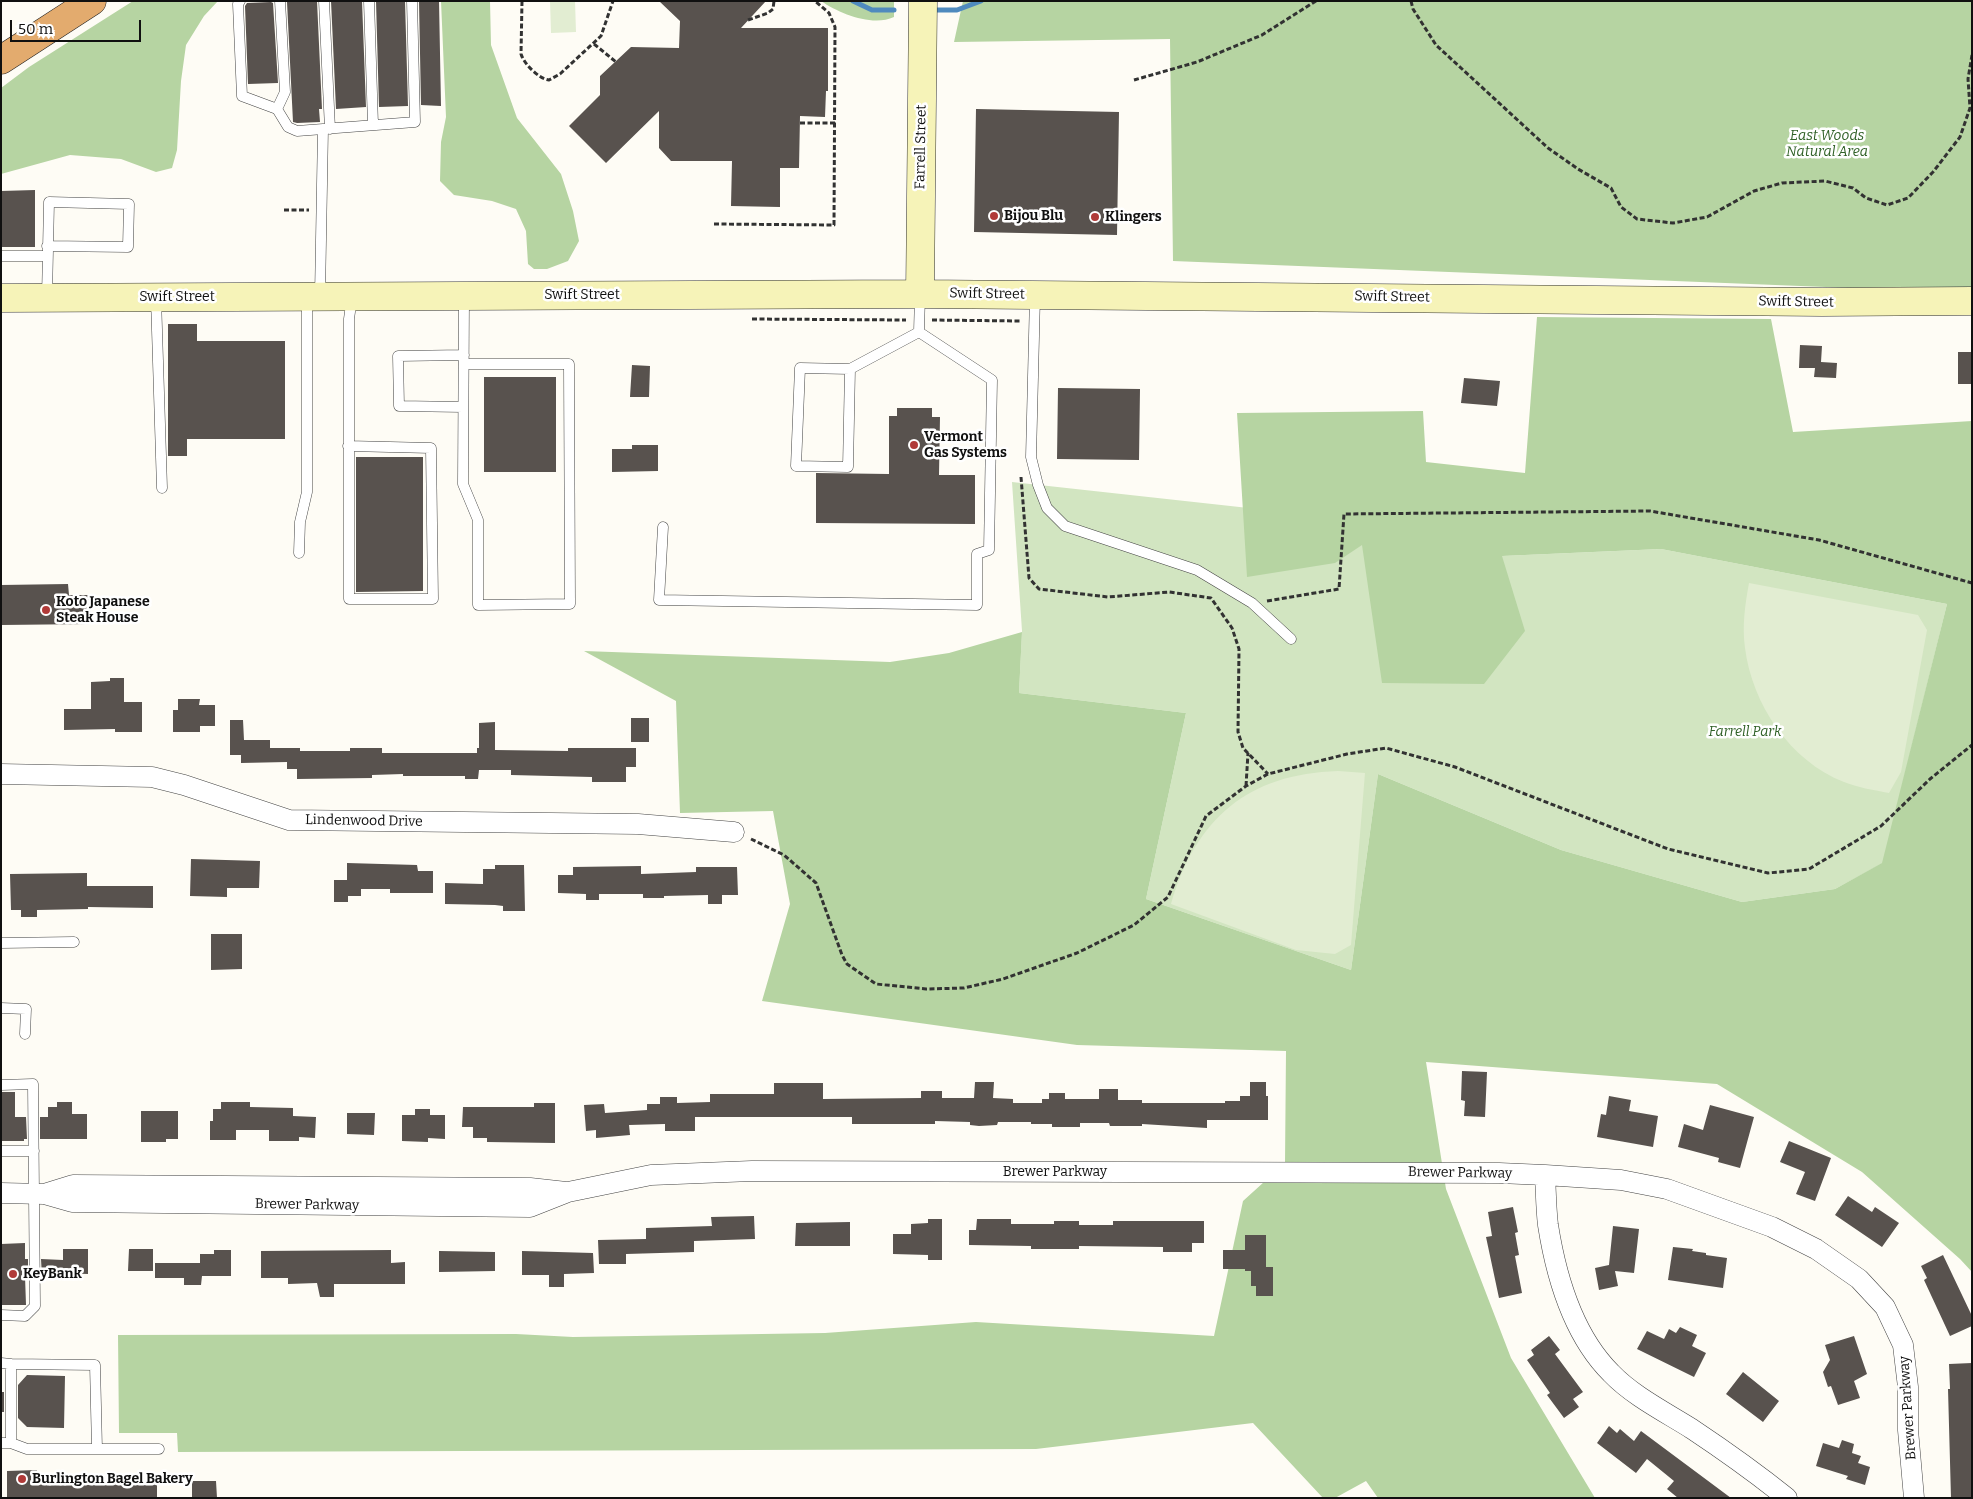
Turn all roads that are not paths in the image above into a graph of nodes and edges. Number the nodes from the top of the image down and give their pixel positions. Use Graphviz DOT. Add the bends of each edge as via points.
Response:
graph roads {
  1 [pos="92,1"];
  2 [pos="240,1"];
  3 [pos="280,1"];
  4 [pos="324,1"];
  5 [pos="369,1"];
  6 [pos="412,1"];
  7 [pos="923,1"];
  8 [pos="1,60"];
  9 [pos="277,109"];
  10 [pos="372,125"];
  11 [pos="326,129"];
  12 [pos="47,251"];
  13 [pos="1,256"];
  14 [pos="920,294"];
  15 [pos="1035,295"];
  16 [pos="313,296"];
  17 [pos="352,296"];
  18 [pos="464,296"];
  19 [pos="156,297"];
  20 [pos="1,298"];
  21 [pos="47,298"];
  22 [pos="1972,301"];
  23 [pos="919,332"];
  24 [pos="464,360"];
  25 [pos="850,369"];
  26 [pos="463,406"];
  27 [pos="348,446"];
  28 [pos="162,488"];
  29 [pos="663,527"];
  30 [pos="299,553"];
  31 [pos="1291,639"];
  32 [pos="1,774"];
  33 [pos="734,832"];
  34 [pos="74,942"];
  35 [pos="1,943"];
  36 [pos="1,1008"];
  37 [pos="25,1034"];
  38 [pos="1,1085"];
  39 [pos="1,1151"];
  40 [pos="34,1151"];
  41 [pos="1545,1175"];
  42 [pos="1,1193"];
  43 [pos="39,1194"];
  44 [pos="1,1315"];
  45 [pos="6,1364"];
  46 [pos="6,1444"];
  47 [pos="97,1449"];
  48 [pos="159,1449"];
  49 [pos="1787,1498"];
  50 [pos="1914,1498"];
  1 -- 8 [label="highway"];
  2 -- 9 [label="lane" via="242,96"];
  3 -- 9 [label="lane" via="285,92"];
  4 -- 11 [label="lane"];
  5 -- 10 [label="lane"];
  6 -- 10 [label="lane" via="415,122"];
  7 -- 14 [label="street, Farrell Street"];
  9 -- 11 [label="lane" via="288,127 297,130"];
  10 -- 11 [label="lane"];
  11 -- 16 [label="lane"];
  12 -- 12 [label="lane" via="49,202 129,204 128,247"];
  12 -- 13 [label="lane"];
  12 -- 21 [label="lane"];
  14 -- 15 [label="street, Swift Street"];
  14 -- 18 [label="street, Swift Street"];
  14 -- 23 [label="lane"];
  15 -- 22 [label="street, Swift Street"];
  15 -- 31 [label="lane" via="1032,457 1047,508 1065,526 1197,570 1252,603"];
  16 -- 17 [label="street, Swift Street"];
  16 -- 19 [label="street, Swift Street"];
  16 -- 30 [label="lane" via="308,492 300,522"];
  17 -- 18 [label="street, Swift Street"];
  17 -- 27 [label="lane"];
  18 -- 24 [label="lane"];
  19 -- 21 [label="street, Swift Street"];
  19 -- 28 [label="lane"];
  20 -- 21 [label="street, Swift Street"];
  23 -- 25 [label="lane"];
  23 -- 29 [label="lane" via="992,380 989,550 977,554 977,605 659,600"];
  24 -- 26 [label="lane"];
  24 -- 26 [label="lane" via="398,356 398,406"];
  24 -- 26 [label="lane" via="569,364 570,604 478,605 478,520 463,484"];
  25 -- 25 [label="lane" via="800,368 796,466 848,467"];
  27 -- 27 [label="lane" via="349,599 433,599 431,448"];
  32 -- 33 [label="street, Lindenwood Drive" via="152,777 289,820 638,824"];
  34 -- 35 [label="lane"];
  36 -- 37 [label="lane" via="26,1009"];
  38 -- 40 [label="lane" via="33,1084"];
  39 -- 40 [label="lane"];
  40 -- 43 [label="lane"];
  41 -- 43 [label="street, Brewer Parkway" via="752,1171 651,1175 568,1192 530,1207 72,1202"];
  41 -- 49 [label="street" via="1548,1224 1558,1266 1569,1306 1587,1343 1611,1373 1639,1396 1737,1458"];
  41 -- 50 [label="street, Brewer Parkway" via="1621,1180 1667,1189 1772,1226 1816,1249 1859,1279 1885,1307 1903,1345"];
  42 -- 43 [label="street, Brewer Parkway"];
  43 -- 44 [label="lane" via="30,1288 35,1306 25,1316"];
  45 -- 46 [label="lane"];
  45 -- 47 [label="lane" via="95,1365"];
  46 -- 47 [label="lane" via="27,1449"];
  47 -- 48 [label="lane"];
}
